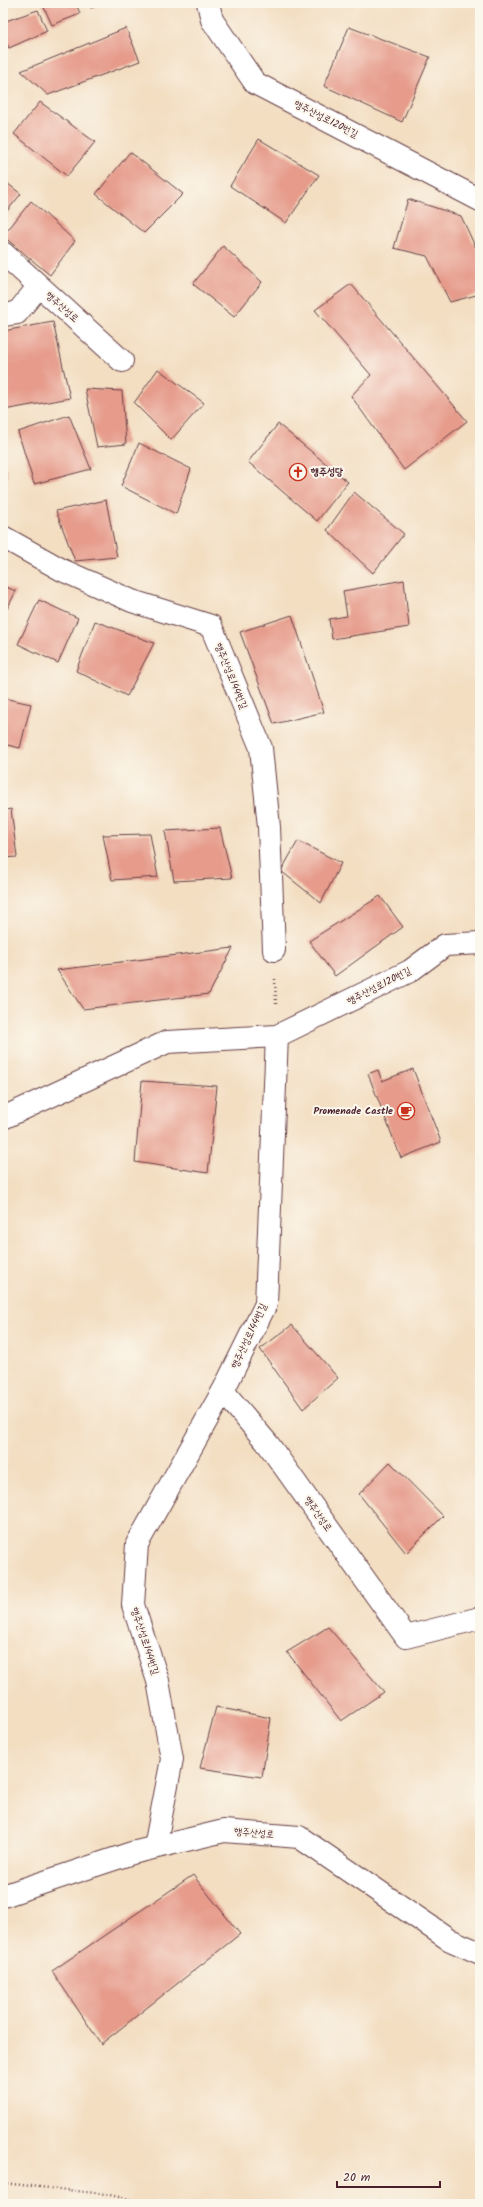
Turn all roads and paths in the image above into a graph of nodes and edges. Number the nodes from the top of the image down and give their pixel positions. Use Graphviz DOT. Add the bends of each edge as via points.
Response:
graph roads {
  1 [pos="208,3"];
  2 [pos="480,200"];
  3 [pos="3,253"];
  4 [pos="39,286"];
  5 [pos="3,315"];
  6 [pos="122,361"];
  7 [pos="3,537"];
  8 [pos="480,943"];
  9 [pos="274,950"];
  10 [pos="277,1036"];
  11 [pos="3,1118"];
  12 [pos="223,1391"];
  13 [pos="480,1618"];
  14 [pos="155,1847"];
  15 [pos="3,1896"];
  16 [pos="480,1953"];
  17 [pos="3,2183"];
  18 [pos="153,2204"];
  1 -- 2 [label="street, 행주산성로120번길" via="212,20 255,83"];
  3 -- 4 [label="street, 행주산성로"];
  4 -- 5 [label="street" via="17,313"];
  4 -- 6 [label="street, 행주산성로"];
  7 -- 9 [label="street, 행주산성로144번길" via="62,570 132,601 211,626 260,748 269,827"];
  8 -- 10 [label="street, 행주산성로120번길" via="446,945 410,971"];
  9 -- 10 [label="path"];
  10 -- 11 [label="street" via="167,1042"];
  10 -- 12 [label="street, 행주산성로144번길" via="266,1304"];
  12 -- 13 [label="street, 행주산성로" via="268,1444 406,1637"];
  12 -- 14 [label="street, 행주산성로144번길" via="137,1544 133,1605 158,1681 172,1759"];
  14 -- 15 [label="street, 행주산성로" via="132,1852"];
  14 -- 16 [label="street, 행주산성로" via="224,1831 299,1837 450,1940"];
  17 -- 18 [label="path" via="105,2194"];
}
